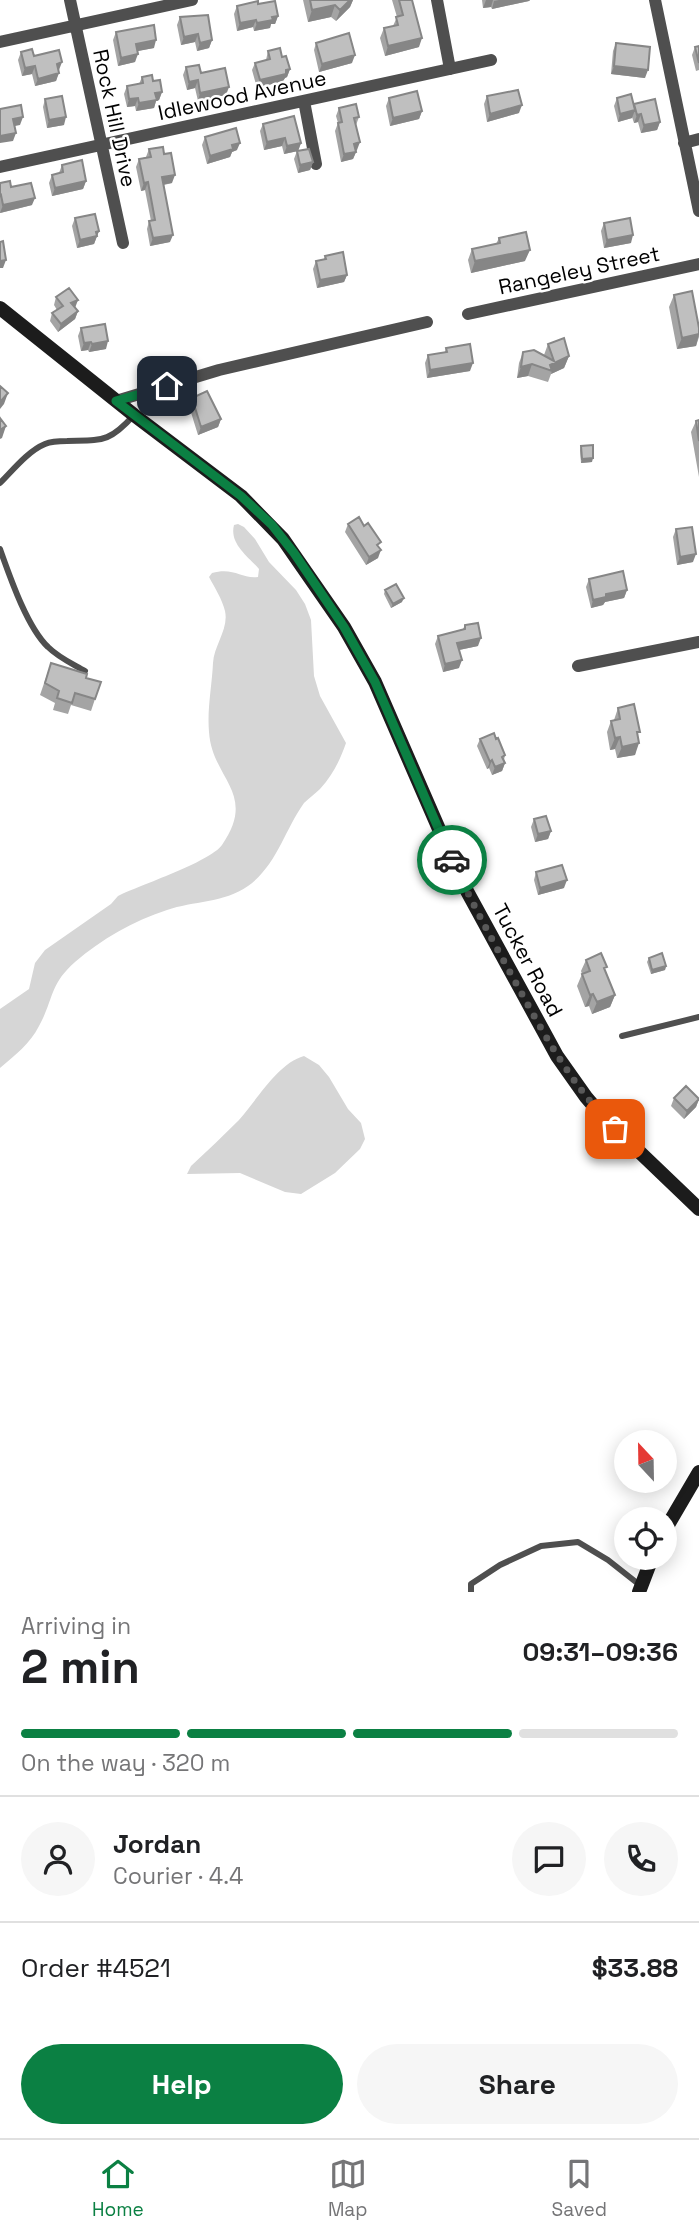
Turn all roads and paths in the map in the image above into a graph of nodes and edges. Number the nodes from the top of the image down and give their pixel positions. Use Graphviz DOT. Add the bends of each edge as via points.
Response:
graph roads {
  1 [pos="69,0"];
  2 [pos="192,0"];
  3 [pos="437,0"];
  4 [pos="655,0"];
  5 [pos="75,25"];
  6 [pos="0,42"];
  7 [pos="491,60"];
  8 [pos="450,69"];
  9 [pos="304,102"];
  10 [pos="699,139"];
  11 [pos="684,142"];
  12 [pos="100,145"];
  13 [pos="316,164"];
  14 [pos="0,167"];
  15 [pos="696,186"];
  16 [pos="699,211"];
  17 [pos="122,243"];
  18 [pos="699,264"];
  19 [pos="0,308"];
  20 [pos="468,314"];
  21 [pos="427,323"];
  22 [pos="116,401"];
  23 [pos="134,415"];
  24 [pos="0,483"];
  25 [pos="0,549"];
  26 [pos="699,642"];
  27 [pos="578,666"];
  28 [pos="85,671"];
  29 [pos="699,1017"];
  30 [pos="622,1036"];
  31 [pos="699,1209"];
  32 [pos="699,1472"];
  33 [pos="677,1510"];
  34 [pos="647,1570"];
  35 [pos="640,1589"];
  36 [pos="471,1592"];
  1 -- 5 [label="street, Rock Hill Drive"];
  2 -- 5 [label="street"];
  3 -- 8 [label="street"];
  4 -- 11 [label="street"];
  5 -- 6 [label="street"];
  5 -- 12 [label="street, Rock Hill Drive"];
  7 -- 8 [label="street, Idlewood Avenue"];
  8 -- 9 [label="street, Idlewood Avenue"];
  9 -- 12 [label="street, Idlewood Avenue"];
  9 -- 13 [label="street"];
  10 -- 11 [label="street"];
  11 -- 15 [label="street"];
  12 -- 14 [label="street, Idlewood Avenue"];
  12 -- 17 [label="street, Rock Hill Drive"];
  15 -- 16 [label="street"];
  18 -- 20 [label="street, Rangeley Street"];
  19 -- 22 [label="main road, Tucker Road"];
  21 -- 22 [label="street" via="219,370"];
  22 -- 23 [label="main road, Tucker Road"];
  23 -- 24 [label="lane" via="104,440 45,444"];
  23 -- 31 [label="main road, Tucker Road" via="241,496 294,553 375,682 462,882 557,1056 604,1118"];
  25 -- 28 [label="lane" via="15,590 46,645"];
  26 -- 27 [label="street"];
  29 -- 30 [label="lane"];
  32 -- 33 [label="main road"];
  34 -- 35 [label="main road"];
  35 -- 36 [label="lane" via="608,1560 578,1542 541,1545 471,1584"];
}
